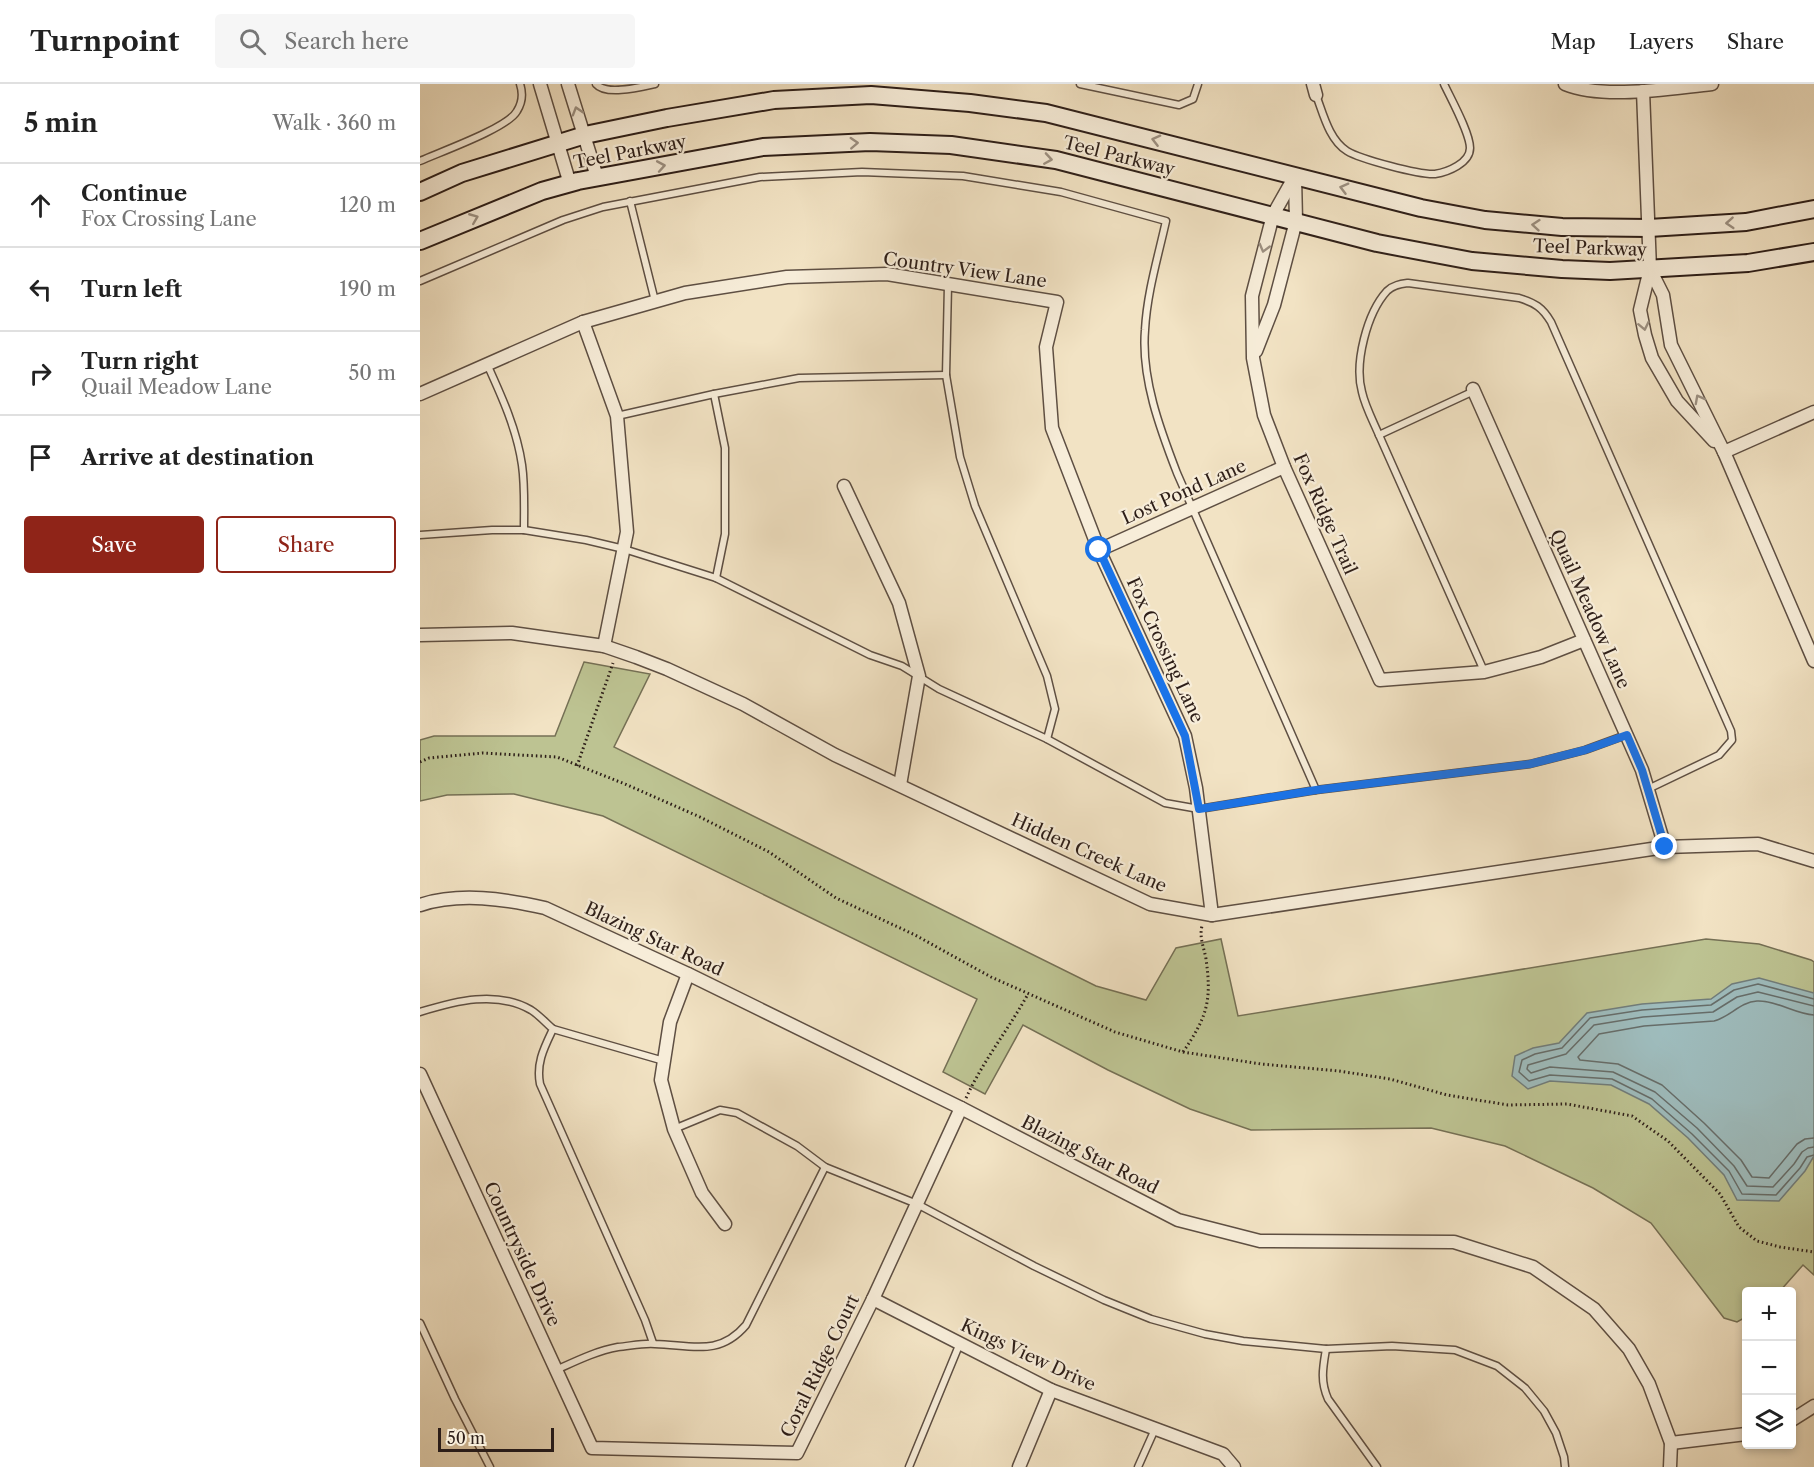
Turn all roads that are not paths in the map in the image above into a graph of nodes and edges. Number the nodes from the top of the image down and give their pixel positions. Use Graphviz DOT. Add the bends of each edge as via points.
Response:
graph roads {
  1 [pos="520,84"];
  2 [pos="540,84"];
  3 [pos="568,84"];
  4 [pos="596,84"];
  5 [pos="655,84"];
  6 [pos="1080,84"];
  7 [pos="1198,84"];
  8 [pos="1444,84"];
  9 [pos="1565,84"];
  10 [pos="1712,84"];
  11 [pos="1314,89"];
  12 [pos="1643,91"];
  13 [pos="585,135"];
  14 [pos="558,143"];
  15 [pos="420,161"];
  16 [pos="1295,176"];
  17 [pos="597,177"];
  18 [pos="570,184"];
  19 [pos="420,192"];
  20 [pos="630,201"];
  21 [pos="1814,209"];
  22 [pos="1273,215"];
  23 [pos="1296,221"];
  24 [pos="1649,228"];
  25 [pos="420,241"];
  26 [pos="1814,252"];
  27 [pos="1650,269"];
  28 [pos="420,281"];
  29 [pos="948,284"];
  30 [pos="655,302"];
  31 [pos="1058,302"];
  32 [pos="583,322"];
  33 [pos="1253,358"];
  34 [pos="488,364"];
  35 [pos="946,375"];
  36 [pos="1474,390"];
  37 [pos="420,394"];
  38 [pos="714,394"];
  39 [pos="1814,412"];
  40 [pos="617,416"];
  41 [pos="1379,435"];
  42 [pos="1724,452"];
  43 [pos="1284,467"];
  44 [pos="844,486"];
  45 [pos="1192,508"];
  46 [pos="524,530"];
  47 [pos="420,535"];
  48 [pos="624,549"];
  49 [pos="1099,550"];
  50 [pos="716,578"];
  51 [pos="420,635"];
  52 [pos="1584,640"];
  53 [pos="604,646"];
  54 [pos="1814,661"];
  55 [pos="1484,672"];
  56 [pos="919,676"];
  57 [pos="1627,735"];
  58 [pos="1047,739"];
  59 [pos="900,785"];
  60 [pos="1648,789"];
  61 [pos="1316,790"];
  62 [pos="1199,809"];
  63 [pos="1665,847"];
  64 [pos="1814,861"];
  65 [pos="420,904"];
  66 [pos="1212,915"];
  67 [pos="688,974"];
  68 [pos="420,1012"];
  69 [pos="553,1029"];
  70 [pos="664,1061"];
  71 [pos="420,1074"];
  72 [pos="961,1108"];
  73 [pos="674,1129"];
  74 [pos="825,1167"];
  75 [pos="917,1204"];
  76 [pos="725,1224"];
  77 [pos="873,1299"];
  78 [pos="420,1323"];
  79 [pos="652,1343"];
  80 [pos="960,1343"];
  81 [pos="1326,1349"];
  82 [pos="556,1370"];
  83 [pos="1051,1390"];
  84 [pos="1814,1406"];
  85 [pos="1796,1417"];
  86 [pos="1155,1429"];
  87 [pos="1742,1434"];
  88 [pos="1671,1443"];
  89 [pos="592,1448"];
  90 [pos="490,1467"];
  91 [pos="909,1467"];
  92 [pos="1019,1467"];
  93 [pos="1138,1467"];
  94 [pos="1234,1467"];
  95 [pos="1377,1467"];
  96 [pos="1565,1467"];
  97 [pos="1670,1467"];
  1 -- 15 [label="lane" via="523,94 517,113 496,128"];
  2 -- 14 [label="street"];
  13 -- 3 [label="street, one-way"];
  4 -- 5 [label="lane" via="609,90"];
  6 -- 7 [label="lane" via="1179,105 1193,99"];
  8 -- 11 [label="lane" via="1470,150 1460,164 1436,174 1346,150 1330,130"];
  9 -- 12 [label="street" via="1592,91"];
  10 -- 12 [label="street"];
  12 -- 24 [label="street"];
  13 -- 14 [label="main road, Teel Parkway"];
  16 -- 13 [label="main road, Teel Parkway, one-way" via="1046,113 871,94 774,100"];
  13 -- 17 [label="street"];
  14 -- 18 [label="street"];
  14 -- 19 [label="main road, Teel Parkway" via="462,173"];
  16 -- 22 [label="street, Fox Ridge Trail"];
  16 -- 23 [label="street"];
  24 -- 16 [label="main road, Teel Parkway, one-way" via="1562,227 1485,220"];
  17 -- 18 [label="main road, Teel Parkway"];
  17 -- 22 [label="main road, Teel Parkway, one-way" via="763,147 870,142 951,145 1056,160"];
  25 -- 18 [label="main road, Teel Parkway, one-way" via="542,191"];
  20 -- 28 [label="lane" via="563,220"];
  20 -- 30 [label="lane"];
  20 -- 45 [label="lane" via="760,177 862,172 951,175 1061,192 1166,221 1144,332 1148,380 1160,426"];
  21 -- 24 [label="main road, Teel Parkway, one-way" via="1746,222"];
  22 -- 23 [label="main road, Teel Parkway"];
  22 -- 33 [label="street, Fox Ridge Trail, one-way" via="1252,296"];
  23 -- 27 [label="main road, Teel Parkway" via="1377,243 1472,261 1562,269"];
  23 -- 33 [label="street" via="1274,305"];
  24 -- 27 [label="street"];
  26 -- 27 [label="main road, Teel Parkway" via="1748,263"];
  42 -- 27 [label="street, one-way" via="1671,345 1663,295"];
  27 -- 42 [label="street, one-way" via="1640,310 1652,358 1677,400"];
  29 -- 30 [label="street, Country View Lane" via="886,274 787,277 685,293"];
  29 -- 31 [label="street, Country View Lane"];
  29 -- 35 [label="lane"];
  30 -- 32 [label="street, Country View Lane"];
  31 -- 49 [label="street, Fox Crossing Lane" via="1046,347 1052,428"];
  32 -- 34 [label="street, Country View Lane"];
  32 -- 40 [label="street"];
  33 -- 43 [label="street, Fox Ridge Trail" via="1264,415"];
  34 -- 37 [label="street, Country View Lane"];
  34 -- 46 [label="lane" via="505,403 522,466"];
  35 -- 38 [label="lane" via="799,378"];
  35 -- 58 [label="lane" via="960,457 975,507 1047,676 1055,709"];
  36 -- 41 [label="lane"];
  36 -- 52 [label="street, Quail Meadow Lane"];
  38 -- 40 [label="lane"];
  38 -- 50 [label="lane" via="725,448 725,534"];
  39 -- 42 [label="street"];
  40 -- 48 [label="street" via="627,532"];
  41 -- 55 [label="lane"];
  41 -- 60 [label="lane" via="1361,392 1360,365 1375,309 1388,290 1408,283 1519,298 1543,309 1731,731 1732,740 1719,755"];
  42 -- 54 [label="street"];
  43 -- 45 [label="street, Lost Pond Lane"];
  43 -- 55 [label="street, Fox Ridge Trail" via="1380,680"];
  44 -- 56 [label="street" via="899,603"];
  45 -- 49 [label="street, Lost Pond Lane"];
  45 -- 61 [label="lane"];
  46 -- 47 [label="lane"];
  46 -- 48 [label="lane"];
  48 -- 50 [label="lane"];
  48 -- 53 [label="street"];
  49 -- 62 [label="street, Fox Crossing Lane" via="1185,736"];
  50 -- 56 [label="lane"];
  51 -- 53 [label="street, Hidden Creek Lane" via="512,633"];
  52 -- 55 [label="street" via="1541,657"];
  52 -- 57 [label="street, Quail Meadow Lane"];
  53 -- 59 [label="street, Hidden Creek Lane" via="667,669 743,704 835,755"];
  56 -- 58 [label="lane"];
  56 -- 59 [label="street"];
  57 -- 60 [label="street, Quail Meadow Lane"];
  57 -- 61 [label="lane" via="1530,764"];
  58 -- 62 [label="lane" via="1165,803"];
  59 -- 66 [label="street, Hidden Creek Lane" via="1150,904"];
  60 -- 63 [label="street, Quail Meadow Lane"];
  61 -- 62 [label="lane"];
  62 -- 66 [label="street, Fox Crossing Lane"];
  63 -- 64 [label="street, Hidden Creek Lane" via="1758,844"];
  63 -- 66 [label="street, Hidden Creek Lane"];
  65 -- 67 [label="street, Blazing Star Road" via="458,898 545,908"];
  67 -- 70 [label="street" via="670,1022"];
  67 -- 72 [label="street, Blazing Star Road"];
  68 -- 69 [label="lane" via="452,1002 487,999 510,1002 532,1011"];
  69 -- 70 [label="lane"];
  69 -- 79 [label="lane" via="539,1059 540,1084"];
  70 -- 73 [label="street" via="661,1080"];
  71 -- 82 [label="street, Countryside Drive"];
  72 -- 75 [label="street, Coral Ridge Court"];
  72 -- 88 [label="street, Blazing Star Road" via="1178,1220 1260,1241 1454,1242 1533,1268 1594,1309 1629,1349 1649,1384"];
  73 -- 74 [label="lane" via="720,1110 737,1113 797,1146"];
  73 -- 76 [label="street" via="702,1193"];
  74 -- 75 [label="lane"];
  74 -- 79 [label="lane" via="746,1325 736,1336 720,1345 703,1347"];
  75 -- 77 [label="street, Coral Ridge Court"];
  75 -- 81 [label="lane" via="1034,1266 1151,1319 1243,1341"];
  77 -- 80 [label="street, Kings View Drive"];
  77 -- 89 [label="street, Coral Ridge Court" via="797,1453"];
  78 -- 90 [label="lane"];
  79 -- 82 [label="lane" via="598,1352"];
  80 -- 83 [label="street, Kings View Drive"];
  80 -- 91 [label="lane"];
  81 -- 95 [label="lane" via="1322,1387"];
  81 -- 96 [label="lane" via="1392,1346 1455,1350 1497,1366 1525,1388 1544,1411"];
  82 -- 89 [label="street, Countryside Drive"];
  83 -- 86 [label="street, Kings View Drive"];
  83 -- 92 [label="street"];
  84 -- 85 [label="street"];
  86 -- 93 [label="lane"];
  86 -- 94 [label="street, Kings View Drive" via="1223,1454"];
  87 -- 88 [label="street"];
  88 -- 97 [label="street, Blazing Star Road"];
}
